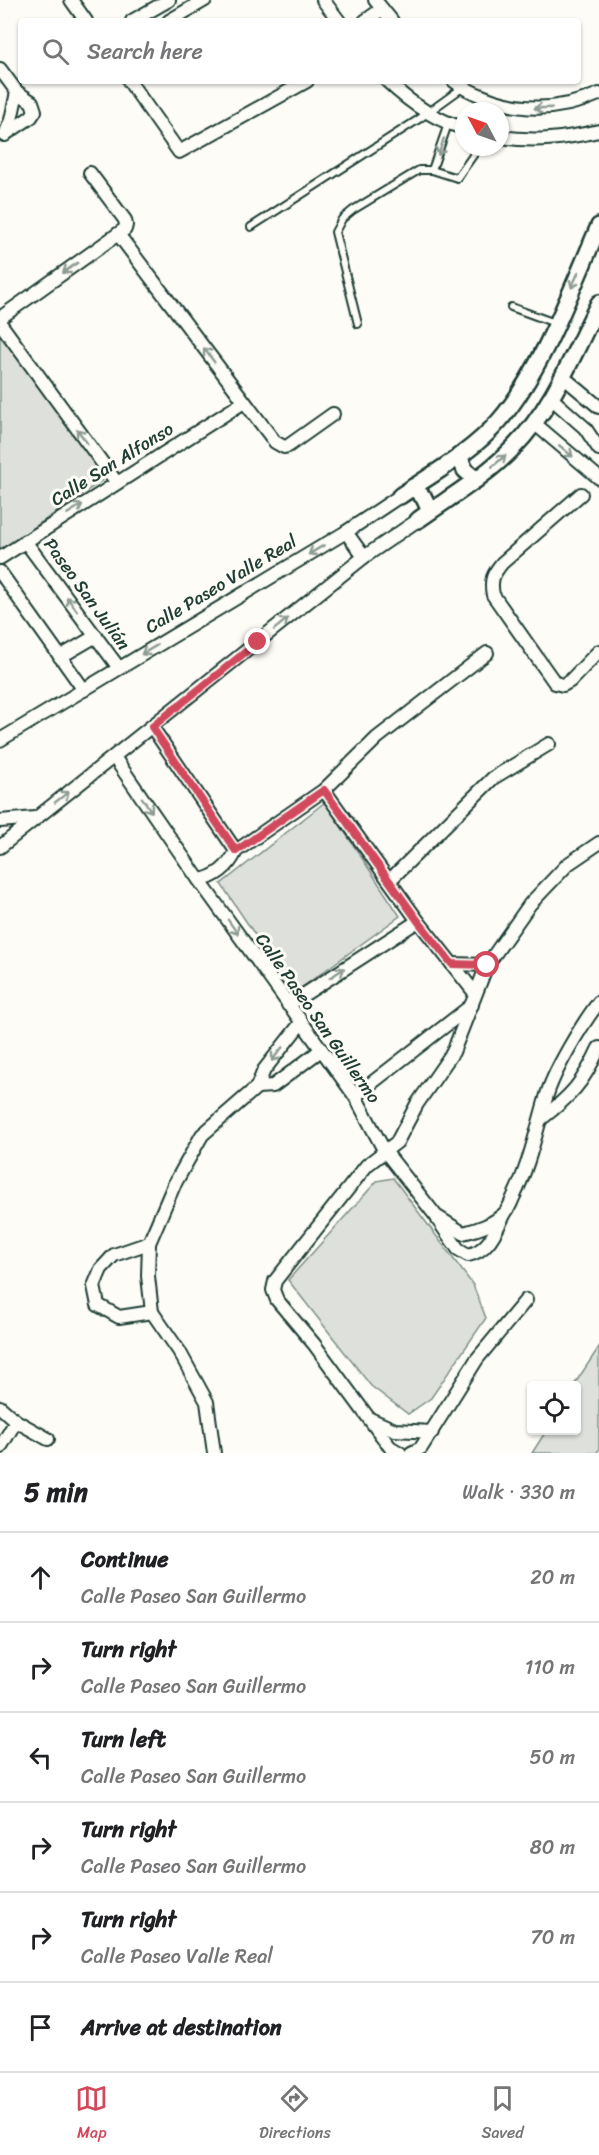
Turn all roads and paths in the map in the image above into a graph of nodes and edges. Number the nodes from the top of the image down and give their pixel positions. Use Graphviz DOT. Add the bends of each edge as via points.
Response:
graph roads {
  1 [pos="71,0"];
  2 [pos="169,0"];
  3 [pos="205,0"];
  4 [pos="323,0"];
  5 [pos="379,4"];
  6 [pos="84,18"];
  7 [pos="137,18"];
  8 [pos="174,18"];
  9 [pos="337,18"];
  10 [pos="367,18"];
  11 [pos="390,18"];
  12 [pos="0,69"];
  13 [pos="131,84"];
  14 [pos="302,84"];
  15 [pos="390,84"];
  16 [pos="458,84"];
  17 [pos="17,92"];
  18 [pos="599,94"];
  19 [pos="427,114"];
  20 [pos="448,124"];
  21 [pos="455,126"];
  22 [pos="599,131"];
  23 [pos="2,137"];
  24 [pos="509,138"];
  25 [pos="473,156"];
  26 [pos="432,170"];
  27 [pos="90,173"];
  28 [pos="599,226"];
  29 [pos="251,227"];
  30 [pos="118,234"];
  31 [pos="599,303"];
  32 [pos="511,307"];
  33 [pos="0,318"];
  34 [pos="0,323"];
  35 [pos="556,323"];
  36 [pos="358,324"];
  37 [pos="562,376"];
  38 [pos="551,398"];
  39 [pos="244,402"];
  40 [pos="599,407"];
  41 [pos="333,414"];
  42 [pos="534,423"];
  43 [pos="599,449"];
  44 [pos="459,456"];
  45 [pos="599,478"];
  46 [pos="476,480"];
  47 [pos="117,483"];
  48 [pos="407,491"];
  49 [pos="581,494"];
  50 [pos="424,515"];
  51 [pos="346,532"];
  52 [pos="25,540"];
  53 [pos="364,557"];
  54 [pos="0,558"];
  55 [pos="0,572"];
  56 [pos="96,636"];
  57 [pos="599,651"];
  58 [pos="487,653"];
  59 [pos="60,657"];
  60 [pos="119,668"];
  61 [pos="84,690"];
  62 [pos="152,727"];
  63 [pos="0,740"];
  64 [pos="549,744"];
  65 [pos="114,757"];
  66 [pos="324,790"];
  67 [pos="35,818"];
  68 [pos="0,821"];
  69 [pos="599,843"];
  70 [pos="0,847"];
  71 [pos="236,851"];
  72 [pos="199,880"];
  73 [pos="390,880"];
  74 [pos="418,921"];
  75 [pos="452,964"];
  76 [pos="487,965"];
  77 [pos="473,999"];
  78 [pos="599,1002"];
  79 [pos="288,1005"];
  80 [pos="301,1023"];
  81 [pos="599,1048"];
  82 [pos="321,1050"];
  83 [pos="257,1087"];
  84 [pos="354,1096"];
  85 [pos="541,1119"];
  86 [pos="384,1150"];
  87 [pos="506,1213"];
  88 [pos="436,1216"];
  89 [pos="149,1243"];
  90 [pos="526,1300"];
  91 [pos="152,1312"];
  92 [pos="0,1407"];
  93 [pos="369,1419"];
  94 [pos="16,1421"];
  95 [pos="432,1432"];
  96 [pos="48,1438"];
  97 [pos="0,1448"];
  98 [pos="214,1453"];
  99 [pos="400,1453"];
  100 [pos="411,1453"];
  1 -- 6 [label="street"];
  2 -- 7 [label="street"];
  3 -- 8 [label="street"];
  4 -- 9 [label="street"];
  5 -- 10 [label="street"];
  5 -- 11 [label="street"];
  12 -- 17 [label="street"];
  13 -- 14 [label="street" via="179,152"];
  15 -- 19 [label="street"];
  18 -- 16 [label="street, one-way" via="558,107 525,109 496,102"];
  16 -- 19 [label="lane"];
  17 -- 23 [label="street" via="11,120"];
  17 -- 23 [label="street" via="32,102 35,111"];
  19 -- 20 [label="street"];
  19 -- 29 [label="lane"];
  20 -- 21 [label="street"];
  20 -- 26 [label="lane, one-way"];
  22 -- 24 [label="street" via="564,139"];
  25 -- 26 [label="lane" via="457,178"];
  26 -- 36 [label="lane" via="419,170 353,210 335,232"];
  27 -- 30 [label="street" via="125,220 125,230"];
  28 -- 35 [label="street, Calle Paseo Valle Real, one-way"];
  30 -- 33 [label="street, one-way"];
  39 -- 30 [label="street, one-way"];
  31 -- 37 [label="street"];
  32 -- 35 [label="lane"];
  47 -- 34 [label="street, one-way"];
  35 -- 44 [label="street, Calle Paseo Valle Real" via="514,401 492,428"];
  37 -- 38 [label="street"];
  37 -- 40 [label="street"];
  38 -- 42 [label="street"];
  38 -- 43 [label="street" via="585,428"];
  39 -- 41 [label="street" via="275,442 284,447"];
  39 -- 47 [label="street, Calle San Alfonso"];
  42 -- 45 [label="street, one-way"];
  46 -- 42 [label="street, one-way" via="502,459"];
  44 -- 46 [label="street" via="465,470"];
  44 -- 48 [label="street, Calle Paseo Valle Real"];
  46 -- 50 [label="street"];
  52 -- 47 [label="street, Calle San Alfonso, one-way"];
  48 -- 50 [label="street" via="424,498"];
  48 -- 51 [label="street, Calle Paseo Valle Real"];
  49 -- 57 [label="street" via="502,563 491,583 493,595 555,683 563,685 570,681"];
  50 -- 53 [label="street"];
  51 -- 53 [label="street"];
  51 -- 60 [label="street, Calle Paseo Valle Real, one-way"];
  52 -- 54 [label="street, Calle San Alfonso"];
  56 -- 52 [label="street, Paseo San Julián, one-way"];
  62 -- 53 [label="street, one-way"];
  55 -- 59 [label="street"];
  56 -- 59 [label="street"];
  56 -- 60 [label="street, Paseo San Julián"];
  58 -- 66 [label="street" via="377,738"];
  59 -- 61 [label="street"];
  60 -- 61 [label="street, Calle Paseo Valle Real"];
  61 -- 63 [label="street, Calle Paseo Valle Real"];
  62 -- 65 [label="street"];
  62 -- 71 [label="street"];
  64 -- 73 [label="street" via="494,778"];
  67 -- 65 [label="street, one-way"];
  65 -- 72 [label="street, Calle Paseo San Guillermo, one-way"];
  66 -- 71 [label="street"];
  66 -- 73 [label="street"];
  67 -- 68 [label="street"];
  67 -- 70 [label="street"];
  69 -- 76 [label="street" via="568,864 530,904"];
  71 -- 72 [label="street" via="218,873"];
  72 -- 79 [label="street, Calle Paseo San Guillermo, one-way"];
  73 -- 74 [label="street"];
  74 -- 75 [label="street"];
  79 -- 74 [label="street, one-way"];
  75 -- 76 [label="street"];
  75 -- 77 [label="street"];
  76 -- 77 [label="street"];
  77 -- 84 [label="street"];
  77 -- 86 [label="street" via="453,1052 397,1142"];
  78 -- 85 [label="street" via="552,1082"];
  79 -- 80 [label="street, Calle Paseo San Guillermo"];
  80 -- 82 [label="street, Calle Paseo San Guillermo"];
  80 -- 83 [label="street, one-way" via="264,1070"];
  81 -- 85 [label="street" via="575,1090"];
  82 -- 83 [label="street" via="273,1086"];
  82 -- 84 [label="street, Calle Paseo San Guillermo"];
  83 -- 89 [label="street" via="202,1135 174,1185"];
  84 -- 86 [label="street, Calle Paseo San Guillermo"];
  85 -- 87 [label="street" via="521,1184"];
  86 -- 88 [label="street, Calle Paseo San Guillermo"];
  86 -- 93 [label="street" via="356,1178 275,1281 273,1290 276,1300"];
  87 -- 88 [label="street" via="483,1229 464,1233"];
  87 -- 88 [label="street, Calle Paseo San Guillermo" via="487,1245 468,1255 458,1249"];
  89 -- 91 [label="street"];
  89 -- 91 [label="street" via="114,1255 101,1269 94,1286 99,1305 119,1317"];
  90 -- 95 [label="street" via="477,1359"];
  91 -- 98 [label="street" via="207,1402"];
  92 -- 94 [label="street"];
  93 -- 95 [label="street" via="395,1430"];
  93 -- 99 [label="street" via="390,1448"];
  94 -- 96 [label="street"];
  94 -- 97 [label="street"];
  95 -- 100 [label="street" via="421,1448"];
}
